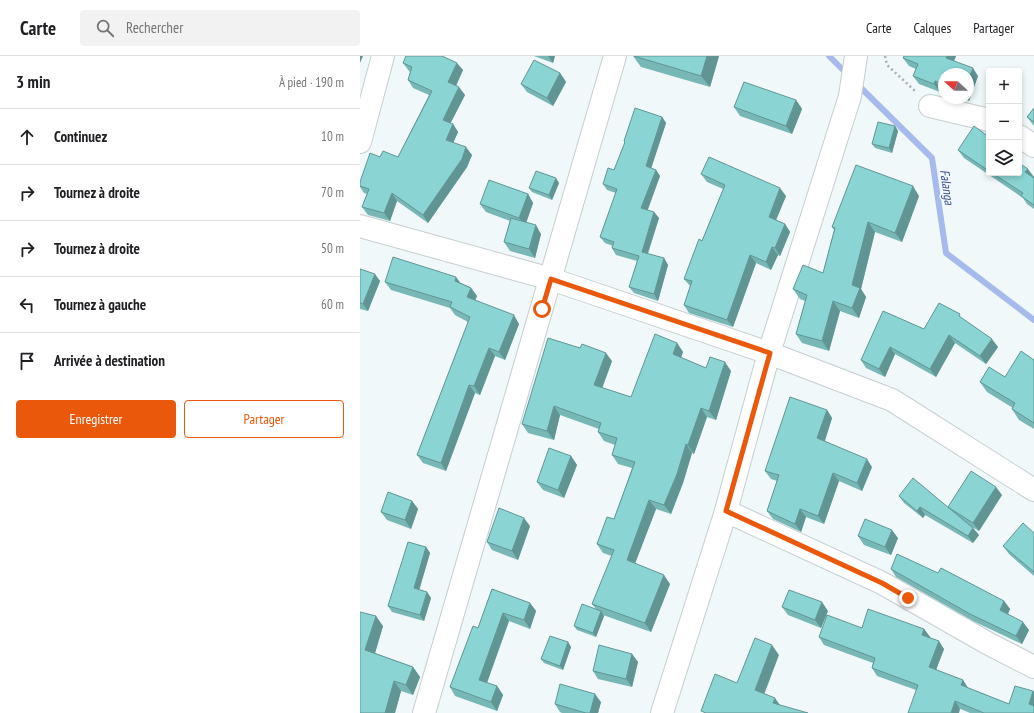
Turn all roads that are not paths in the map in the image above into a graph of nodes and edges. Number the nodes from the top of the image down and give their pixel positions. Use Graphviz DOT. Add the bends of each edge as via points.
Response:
graph roads {
  1 [pos="383,56"];
  2 [pos="615,56"];
  3 [pos="855,59"];
  4 [pos="930,106"];
  5 [pos="986,119"];
  6 [pos="1022,138"];
  7 [pos="360,142"];
  8 [pos="1034,146"];
  9 [pos="360,226"];
  10 [pos="551,279"];
  11 [pos="770,353"];
  12 [pos="1034,490"];
  13 [pos="726,511"];
  14 [pos="1034,667"];
  15 [pos="665,712"];
  16 [pos="424,713"];
  1 -- 7 [label="street"];
  2 -- 10 [label="street"];
  3 -- 11 [label="street" via="850,96"];
  4 -- 5 [label="street"];
  6 -- 8 [label="street"];
  9 -- 10 [label="street"];
  10 -- 11 [label="street"];
  10 -- 16 [label="street"];
  11 -- 12 [label="street" via="892,400"];
  11 -- 13 [label="street"];
  13 -- 14 [label="street" via="882,583"];
  13 -- 15 [label="street"];
}
